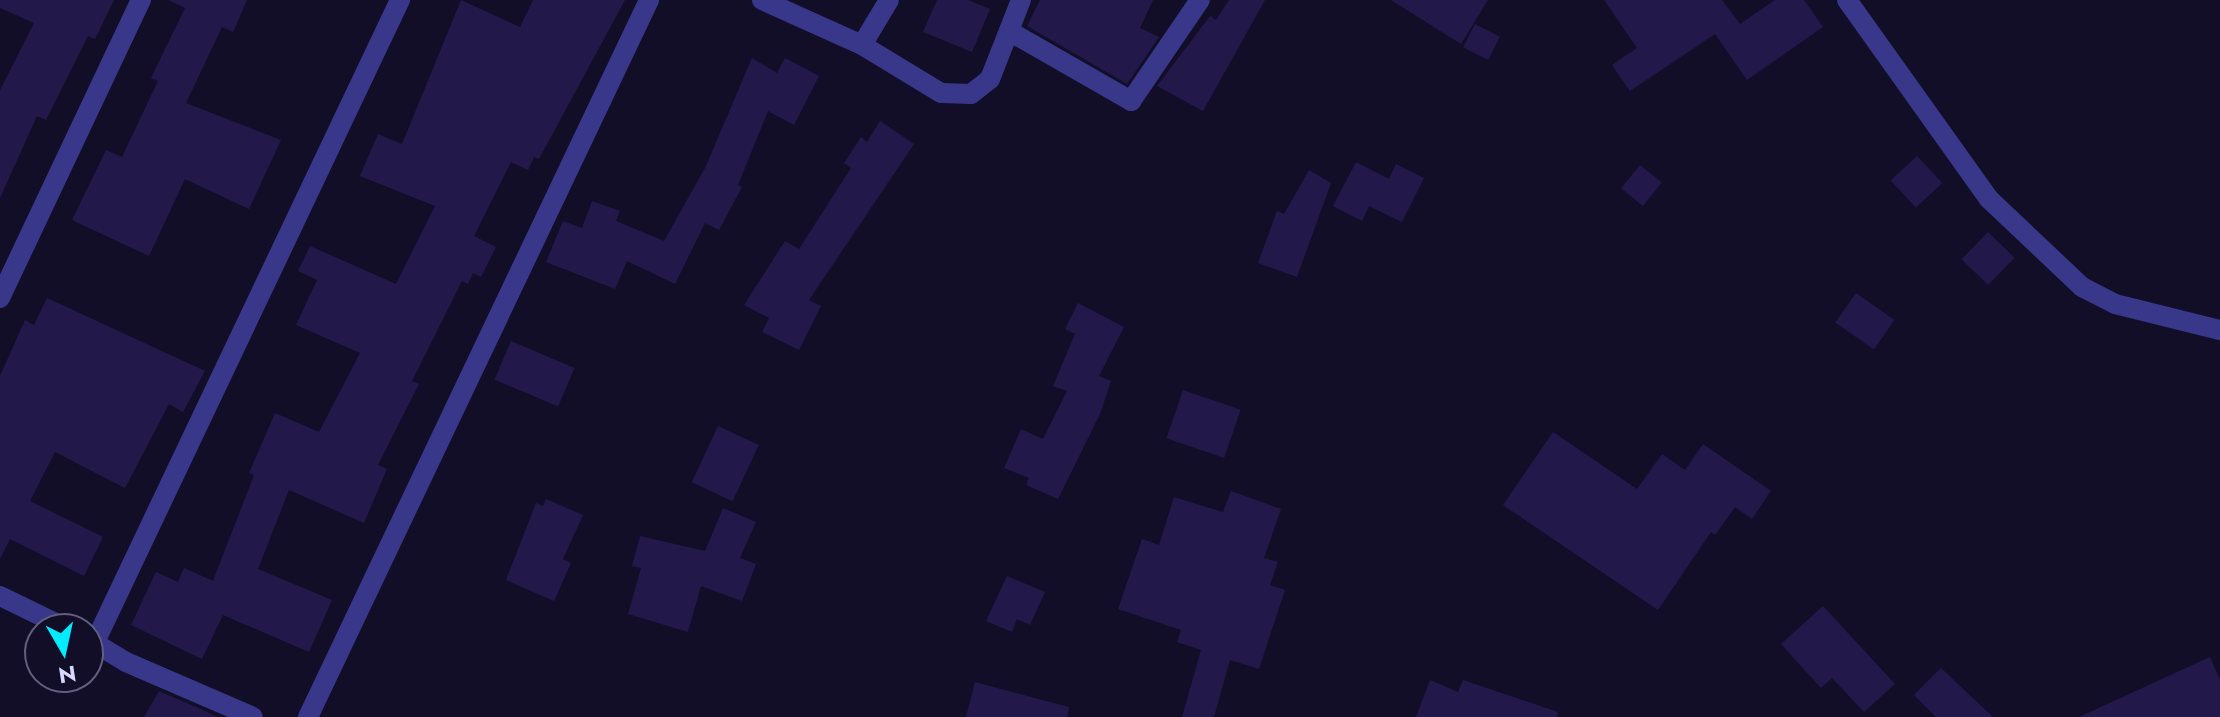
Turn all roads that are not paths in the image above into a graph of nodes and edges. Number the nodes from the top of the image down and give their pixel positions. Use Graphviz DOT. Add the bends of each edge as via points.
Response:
graph roads {
  1 [pos="141,0"];
  2 [pos="400,0"];
  3 [pos="649,0"];
  4 [pos="762,0"];
  5 [pos="889,0"];
  6 [pos="1021,0"];
  7 [pos="1200,0"];
  8 [pos="1847,0"];
  9 [pos="1009,31"];
  10 [pos="862,45"];
  11 [pos="0,298"];
  12 [pos="2220,330"];
  13 [pos="0,596"];
  14 [pos="35,613"];
  15 [pos="104,616"];
  16 [pos="104,648"];
  17 [pos="253,717"];
  18 [pos="308,717"];
  1 -- 11 [label="street"];
  2 -- 15 [label="street"];
  3 -- 18 [label="street"];
  4 -- 10 [label="street"];
  5 -- 10 [label="street"];
  6 -- 9 [label="street"];
  7 -- 9 [label="street" via="1131,101"];
  8 -- 12 [label="street" via="1989,199 2082,287 2115,304"];
  9 -- 10 [label="street" via="990,79 971,94 941,93"];
  13 -- 14 [label="street"];
  16 -- 17 [label="street"];
}
